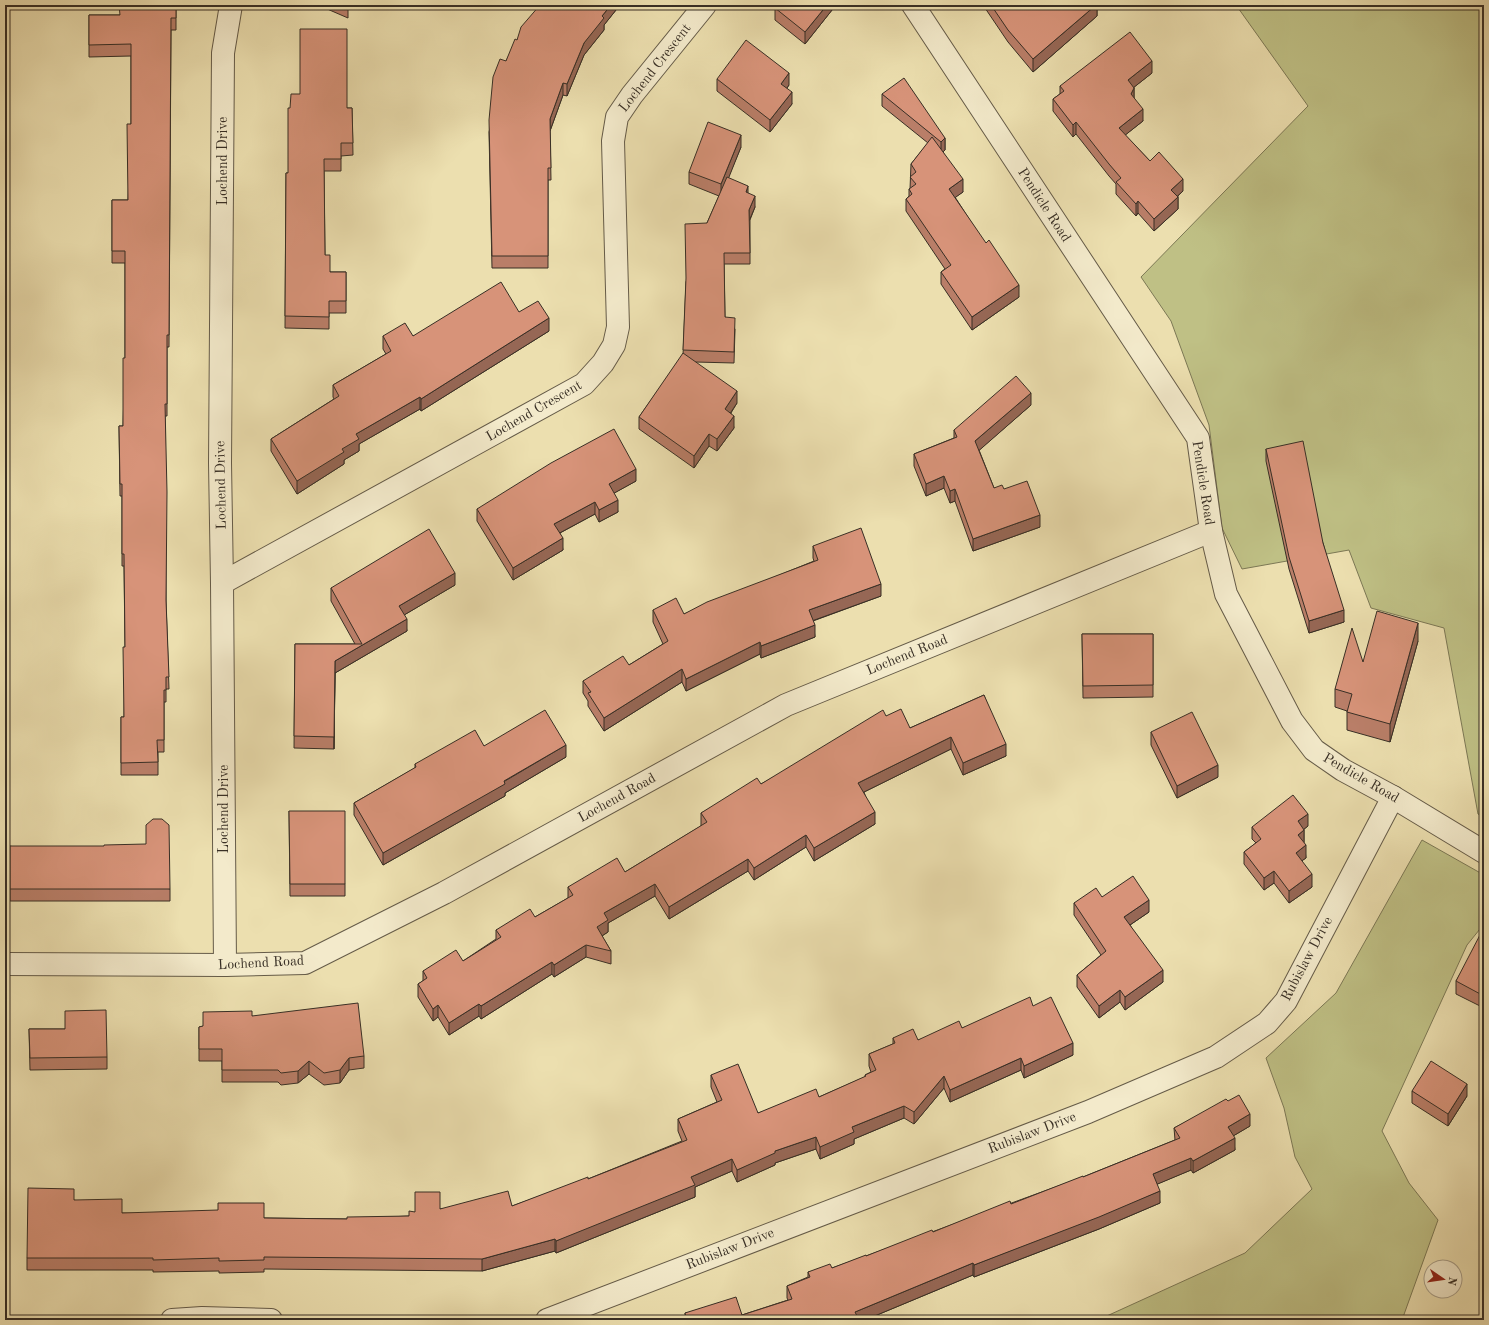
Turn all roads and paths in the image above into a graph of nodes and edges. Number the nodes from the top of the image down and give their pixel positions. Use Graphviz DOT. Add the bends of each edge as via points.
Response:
graph roads {
  1 [pos="231,5"];
  2 [pos="705,5"];
  3 [pos="913,5"];
  4 [pos="1211,531"];
  5 [pos="222,583"];
  6 [pos="1393,797"];
  7 [pos="1484,852"];
  8 [pos="5,964"];
  9 [pos="225,965"];
  10 [pos="172,1320"];
  11 [pos="271,1320"];
  12 [pos="547,1320"];
  1 -- 5 [label="street, Lochend Drive" via="223,53 220,463"];
  2 -- 5 [label="street, Lochend Crescent" via="617,117 613,141 618,327 614,345 603,364 584,384"];
  3 -- 4 [label="street, Pendicle Road" via="1198,438"];
  4 -- 6 [label="street, Pendicle Road" via="1226,594 1292,721 1314,750 1343,770"];
  4 -- 9 [label="street, Lochend Road" via="786,705 444,893 305,963"];
  5 -- 9 [label="street, Lochend Drive"];
  6 -- 7 [label="street, Pendicle Road"];
  6 -- 12 [label="street, Rubislaw Drive" via="1286,1001 1267,1023 1216,1056 1088,1112"];
  8 -- 9 [label="street, Lochend Road"];
  10 -- 11 [label="street"];
}
